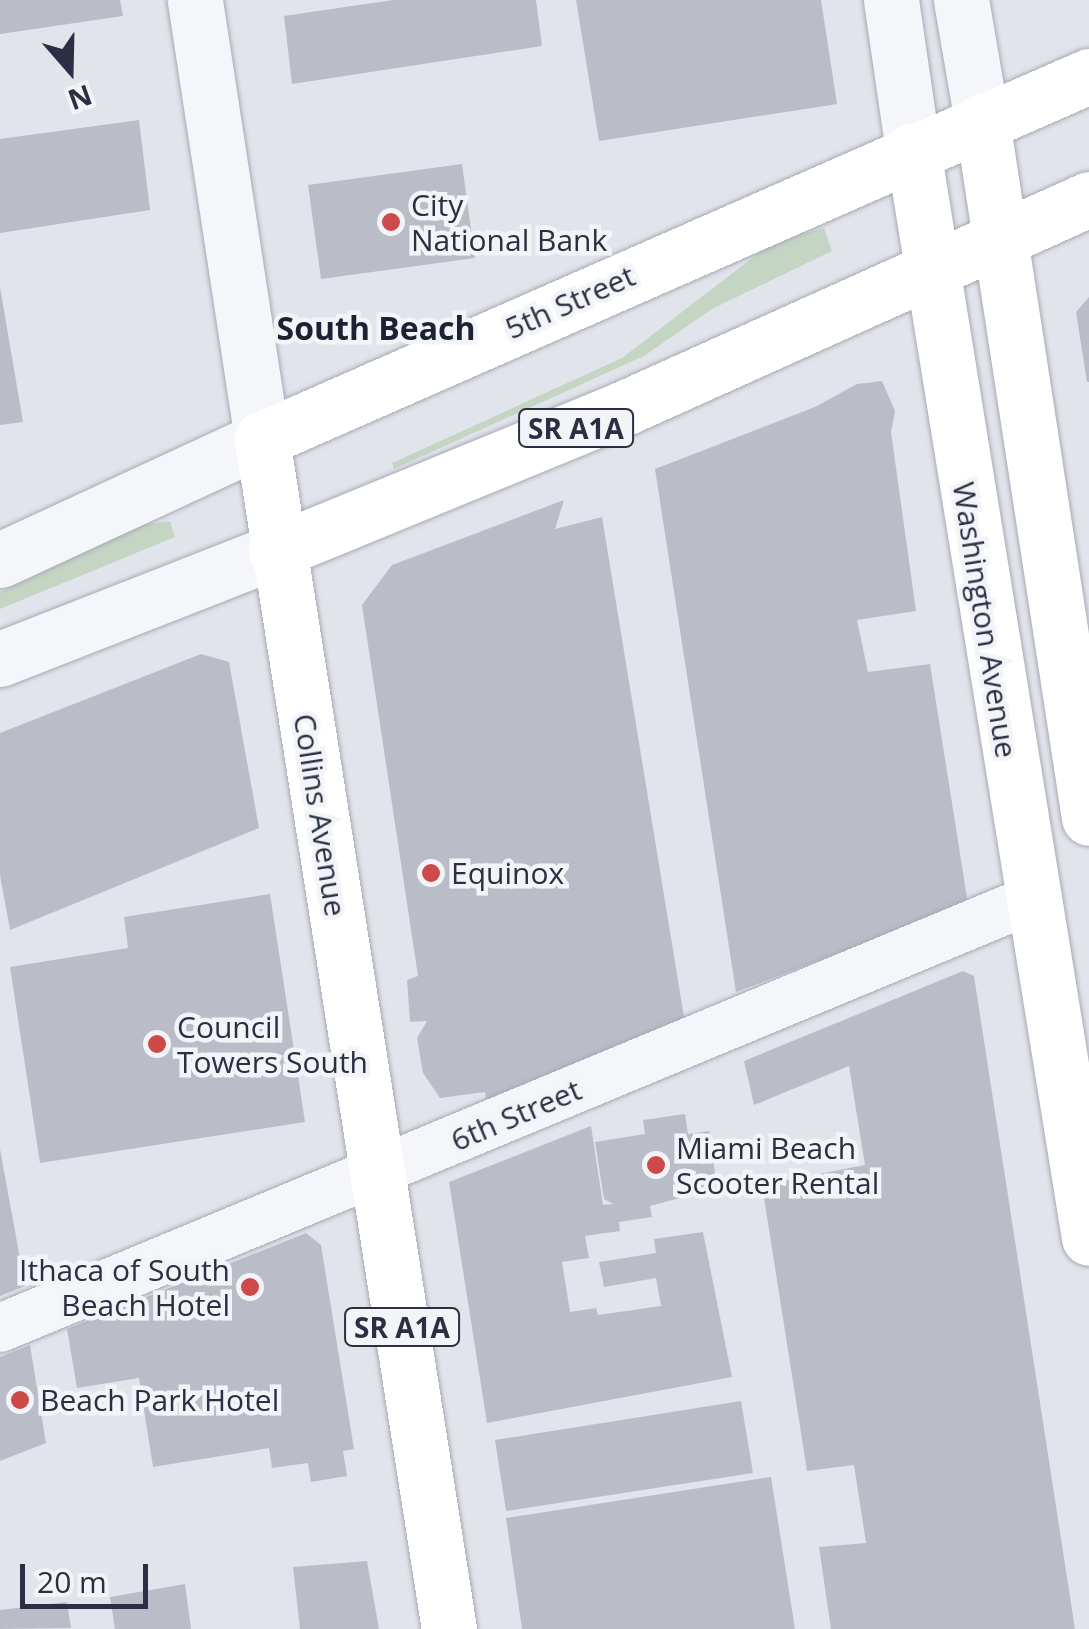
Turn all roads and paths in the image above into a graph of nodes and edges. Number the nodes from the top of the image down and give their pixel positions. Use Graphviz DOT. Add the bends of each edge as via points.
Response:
graph roads {
  1 [pos="195,0"];
  2 [pos="891,0"];
  3 [pos="961,0"];
  4 [pos="1089,76"];
  5 [pos="982,121"];
  6 [pos="913,150"];
  7 [pos="1089,198"];
  8 [pos="999,237"];
  9 [pos="929,269"];
  10 [pos="262,439"];
  11 [pos="276,550"];
  12 [pos="0,560"];
  13 [pos="0,659"];
  14 [pos="1089,818"];
  15 [pos="1030,900"];
  16 [pos="1081,1133"];
  17 [pos="379,1173"];
  18 [pos="1089,1238"];
  19 [pos="0,1328"];
  20 [pos="449,1629"];
  1 -- 10 [label="street, Collins Avenue"];
  2 -- 6 [label="street, Washington Avenue"];
  3 -- 5 [label="street"];
  4 -- 5 [label="main road, 5th Street"];
  5 -- 6 [label="main road, 5th Street"];
  5 -- 8 [label="main road"];
  6 -- 9 [label="main road, Washington Avenue"];
  6 -- 10 [label="main road, 5th Street"];
  7 -- 8 [label="main road, SR A1A"];
  8 -- 9 [label="main road, SR A1A"];
  8 -- 14 [label="main road"];
  9 -- 11 [label="main road, SR A1A" via="620,410"];
  9 -- 15 [label="main road, Washington Avenue"];
  10 -- 11 [label="main road, Collins Avenue / SR A1A"];
  10 -- 12 [label="street, 5th Street"];
  11 -- 13 [label="street"];
  11 -- 17 [label="main road, Collins Avenue / SR A1A"];
  15 -- 16 [label="main road, Washington Avenue"];
  15 -- 17 [label="street, 6th Street"];
  16 -- 18 [label="main road, Washington Avenue"];
  17 -- 19 [label="street, 6th Street"];
  17 -- 20 [label="main road, Collins Avenue / SR A1A"];
}
